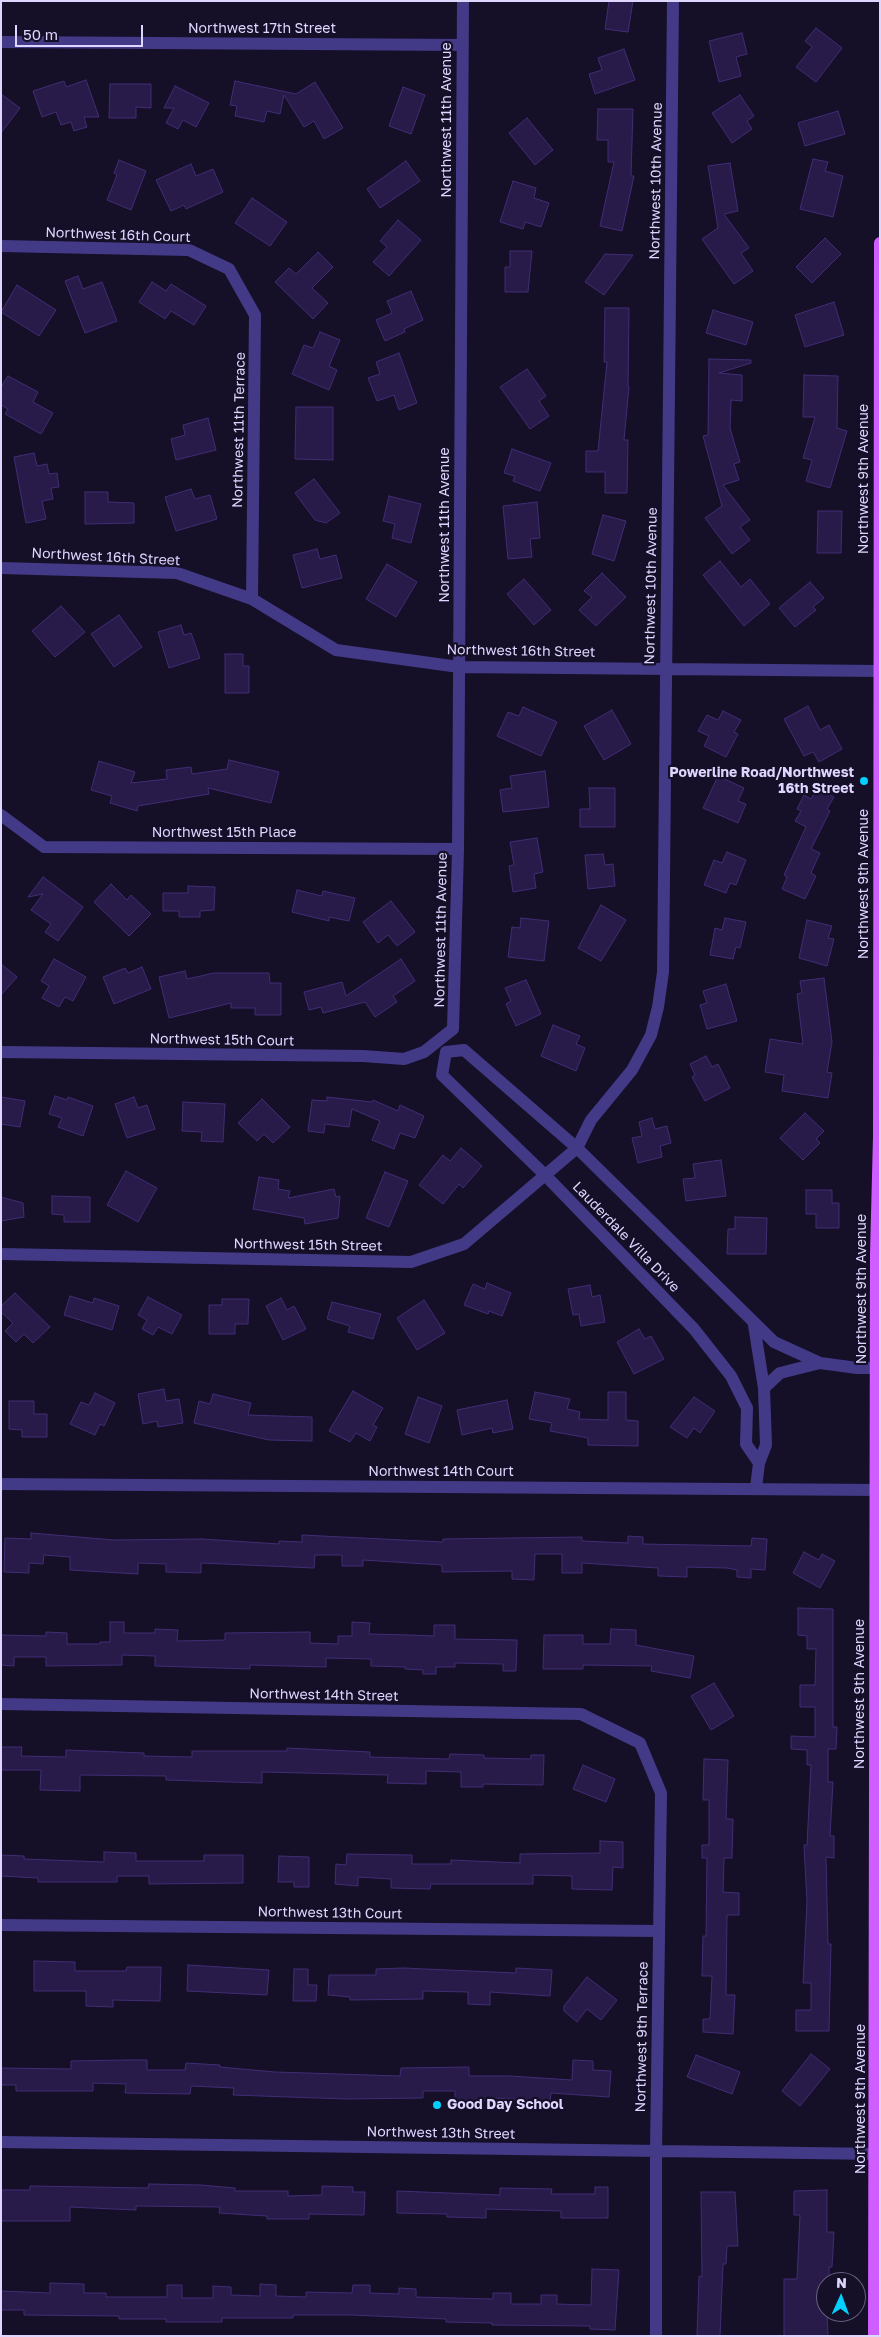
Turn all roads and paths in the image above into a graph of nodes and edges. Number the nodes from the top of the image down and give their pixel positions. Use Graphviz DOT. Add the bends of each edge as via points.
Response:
graph roads {
  1 [pos="463,1"];
  2 [pos="673,1"];
  3 [pos="1,42"];
  4 [pos="463,45"];
  5 [pos="880,243"];
  6 [pos="1,246"];
  7 [pos="229,269"];
  8 [pos="1,568"];
  9 [pos="252,599"];
  10 [pos="459,667"];
  11 [pos="666,669"];
  12 [pos="879,671"];
  13 [pos="1,815"];
  14 [pos="458,849"];
  15 [pos="442,1047"];
  16 [pos="1,1052"];
  17 [pos="880,1137"];
  18 [pos="577,1148"];
  19 [pos="545,1175"];
  20 [pos="1,1254"];
  21 [pos="754,1325"];
  22 [pos="820,1363"];
  23 [pos="876,1368"];
  24 [pos="764,1388"];
  25 [pos="759,1463"];
  26 [pos="1,1484"];
  27 [pos="756,1488"];
  28 [pos="878,1490"];
  29 [pos="1,1704"];
  30 [pos="640,1743"];
  31 [pos="1,1925"];
  32 [pos="659,1931"];
  33 [pos="1,2142"];
  34 [pos="656,2151"];
  35 [pos="878,2153"];
  36 [pos="656,2336"];
  37 [pos="874,2336"];
  1 -- 4 [label="street, Northwest 11th Avenue"];
  2 -- 11 [label="street, Northwest 10th Avenue"];
  3 -- 4 [label="street, Northwest 17th Street"];
  4 -- 10 [label="street, Northwest 11th Avenue"];
  5 -- 12 [label="main road, Northwest 9th Avenue"];
  6 -- 7 [label="street, Northwest 16th Court" via="189,250"];
  7 -- 9 [label="street, Northwest 11th Terrace" via="255,315"];
  8 -- 9 [label="street, Northwest 16th Street" via="177,573"];
  9 -- 10 [label="street, Northwest 16th Street" via="336,650"];
  10 -- 11 [label="street, Northwest 16th Street"];
  10 -- 14 [label="street, Northwest 11th Avenue"];
  11 -- 12 [label="street, Northwest 16th Street"];
  11 -- 18 [label="street, Northwest 10th Avenue" via="663,972 658,1006 651,1035 632,1070 591,1120"];
  12 -- 17 [label="main road, Northwest 9th Avenue"];
  13 -- 14 [label="street, Northwest 15th Place" via="44,847"];
  14 -- 15 [label="street, Northwest 11th Avenue" via="453,1029"];
  15 -- 16 [label="street, Northwest 15th Court" via="404,1059"];
  15 -- 18 [label="street, Lauderdale Villa Drive" via="464,1050"];
  15 -- 19 [label="street, Lauderdale Villa Drive" via="442,1075"];
  17 -- 23 [label="main road, Northwest 9th Avenue"];
  18 -- 19 [label="street, Northwest 15th Street"];
  18 -- 21 [label="street, Lauderdale Villa Drive"];
  19 -- 20 [label="street, Northwest 15th Street" via="464,1244 411,1262"];
  19 -- 25 [label="street, Lauderdale Villa Drive" via="694,1329 731,1376 746,1408 746,1444"];
  21 -- 22 [label="street, Lauderdale Villa Drive" via="774,1342"];
  21 -- 24 [label="street"];
  22 -- 23 [label="street, Lauderdale Villa Drive"];
  22 -- 24 [label="street, Lauderdale Villa Drive" via="780,1373"];
  23 -- 28 [label="main road, Northwest 9th Avenue"];
  24 -- 25 [label="street" via="766,1445"];
  25 -- 27 [label="street"];
  26 -- 27 [label="street, Northwest 14th Court"];
  27 -- 28 [label="street, Northwest 14th Court"];
  28 -- 35 [label="main road, Northwest 9th Avenue"];
  29 -- 30 [label="street, Northwest 14th Street" via="581,1714"];
  30 -- 32 [label="street, Northwest 9th Terrace" via="662,1793"];
  31 -- 32 [label="street, Northwest 13th Court"];
  32 -- 34 [label="street, Northwest 9th Terrace"];
  33 -- 34 [label="street, Northwest 13th Street"];
  34 -- 35 [label="street, Northwest 13th Street"];
  34 -- 36 [label="street, Northwest 9th Terrace"];
  35 -- 37 [label="main road, Northwest 9th Avenue"];
}
